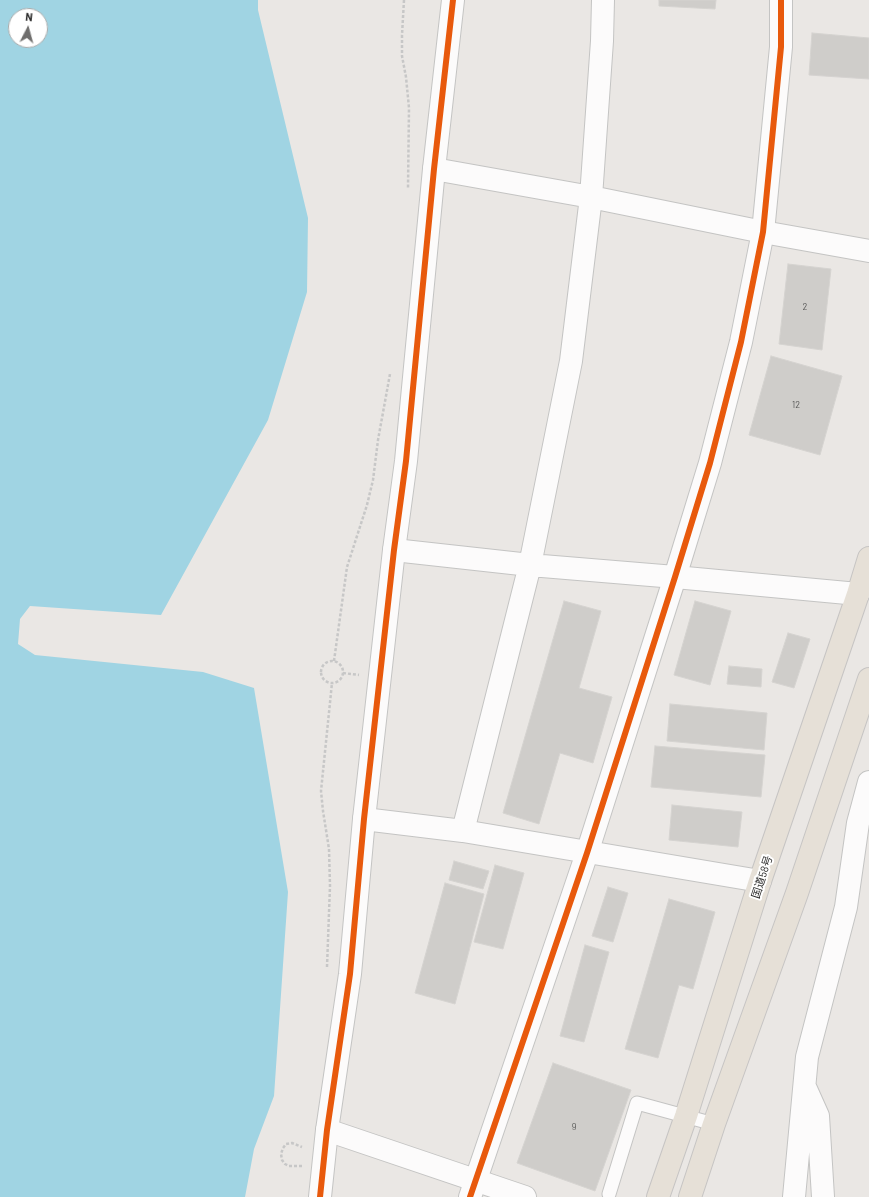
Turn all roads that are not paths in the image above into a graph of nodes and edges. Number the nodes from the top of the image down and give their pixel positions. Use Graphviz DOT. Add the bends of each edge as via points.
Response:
graph roads {
  1 [pos="453,0"];
  2 [pos="604,0"];
  3 [pos="781,0"];
  4 [pos="434,169"];
  5 [pos="591,197"];
  6 [pos="763,232"];
  7 [pos="869,251"];
  8 [pos="394,550"];
  9 [pos="869,558"];
  10 [pos="530,564"];
  11 [pos="675,576"];
  12 [pos="858,594"];
  13 [pos="869,679"];
  14 [pos="869,782"];
  15 [pos="364,819"];
  16 [pos="463,832"];
  17 [pos="587,853"];
  18 [pos="760,881"];
  19 [pos="804,1084"];
  20 [pos="686,1116"];
  21 [pos="714,1124"];
  22 [pos="328,1130"];
  23 [pos="473,1189"];
  24 [pos="609,1194"];
  25 [pos="320,1197"];
  26 [pos="525,1197"];
  27 [pos="658,1197"];
  28 [pos="690,1197"];
  29 [pos="794,1197"];
  30 [pos="823,1197"];
  1 -- 4 [label="street"];
  2 -- 5 [label="street"];
  3 -- 6 [label="street" via="781,47"];
  4 -- 5 [label="street"];
  4 -- 8 [label="street" via="406,461"];
  5 -- 6 [label="street"];
  5 -- 10 [label="street" via="572,361"];
  6 -- 7 [label="street"];
  6 -- 11 [label="street" via="741,342 710,463"];
  8 -- 10 [label="street"];
  8 -- 15 [label="street"];
  9 -- 12 [label="highway, 国道58号"];
  10 -- 11 [label="street"];
  10 -- 16 [label="street"];
  11 -- 12 [label="street"];
  11 -- 17 [label="street"];
  12 -- 18 [label="highway, 国道58号"];
  13 -- 21 [label="highway" via="794,901"];
  14 -- 19 [label="street" via="858,822 846,907 807,1057"];
  15 -- 16 [label="street"];
  15 -- 22 [label="street" via="350,974"];
  16 -- 17 [label="street"];
  17 -- 18 [label="street"];
  17 -- 23 [label="street"];
  18 -- 20 [label="highway, 国道58号"];
  19 -- 29 [label="street"];
  19 -- 30 [label="street" via="818,1116"];
  20 -- 21 [label="lane"];
  20 -- 24 [label="lane" via="637,1103"];
  20 -- 27 [label="highway, 国道58号"];
  21 -- 28 [label="highway"];
  22 -- 23 [label="street"];
  22 -- 25 [label="street"];
  23 -- 26 [label="street"];
}
